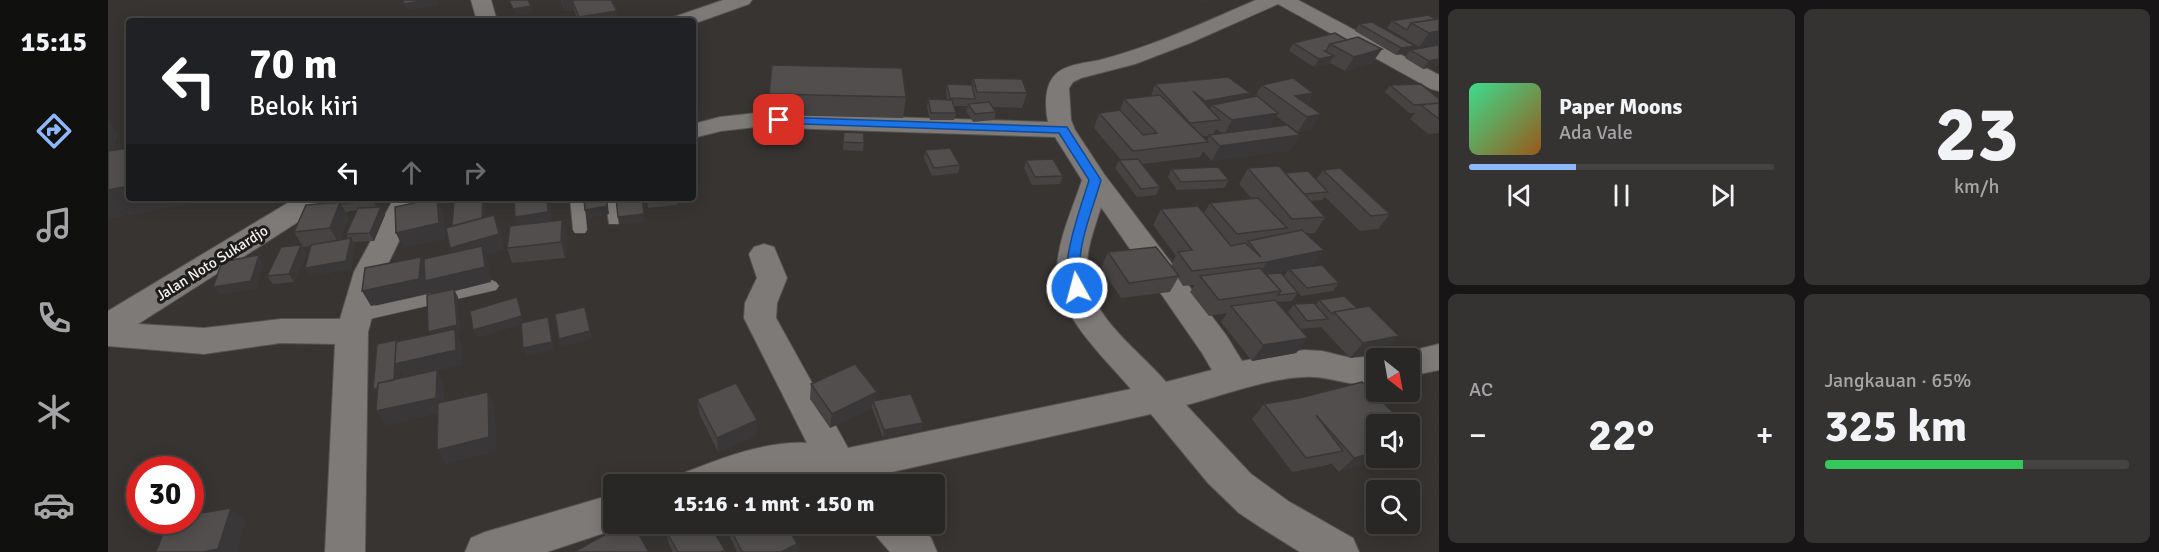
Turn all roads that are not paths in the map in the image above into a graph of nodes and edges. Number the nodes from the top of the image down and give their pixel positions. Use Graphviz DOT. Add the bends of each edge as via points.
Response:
graph roads {
  1 [pos="481,0"];
  2 [pos="742,0"];
  3 [pos="1272,0"];
  4 [pos="1284,0"];
  5 [pos="486,18"];
  6 [pos="690,18"];
  7 [pos="1439,84"];
  8 [pos="696,130"];
  9 [pos="1063,130"];
  10 [pos="1095,180"];
  11 [pos="311,201"];
  12 [pos="405,201"];
  13 [pos="577,201"];
  14 [pos="612,201"];
  15 [pos="614,221"];
  16 [pos="580,230"];
  17 [pos="764,254"];
  18 [pos="491,286"];
  19 [pos="354,324"];
  20 [pos="108,327"];
  21 [pos="108,334"];
  22 [pos="1439,357"];
  23 [pos="1420,361"];
  24 [pos="1366,373"];
  25 [pos="1233,376"];
  26 [pos="1159,398"];
  27 [pos="729,474"];
  28 [pos="842,474"];
  29 [pos="846,474"];
  30 [pos="855,474"];
  31 [pos="603,517"];
  32 [pos="900,534"];
  33 [pos="550,542"];
  34 [pos="345,552"];
  35 [pos="485,552"];
  36 [pos="917,552"];
  37 [pos="1339,552"];
  1 -- 5 [label="street"];
  2 -- 6 [label="street"];
  3 -- 9 [label="street" via="1183,39 1127,59 1073,72 1058,88"];
  4 -- 7 [label="street"];
  8 -- 9 [label="street" via="756,120"];
  9 -- 10 [label="street"];
  10 -- 25 [label="street"];
  10 -- 26 [label="street" via="1073,258 1080,300 1100,333"];
  11 -- 20 [label="street, Jalan Noto Sukardjo"];
  12 -- 19 [label="street" via="369,272"];
  13 -- 16 [label="lane"];
  14 -- 15 [label="lane"];
  17 -- 29 [label="street" via="772,278 761,303 760,318"];
  18 -- 19 [label="lane"];
  19 -- 21 [label="street" via="204,341"];
  19 -- 34 [label="street"];
  22 -- 23 [label="street"];
  24 -- 25 [label="street" via="1310,363"];
  25 -- 26 [label="street"];
  26 -- 30 [label="street"];
  26 -- 37 [label="street" via="1253,500"];
  27 -- 28 [label="street" via="769,461 806,459"];
  31 -- 33 [label="street"];
  32 -- 36 [label="street"];
  33 -- 35 [label="street"];
}
